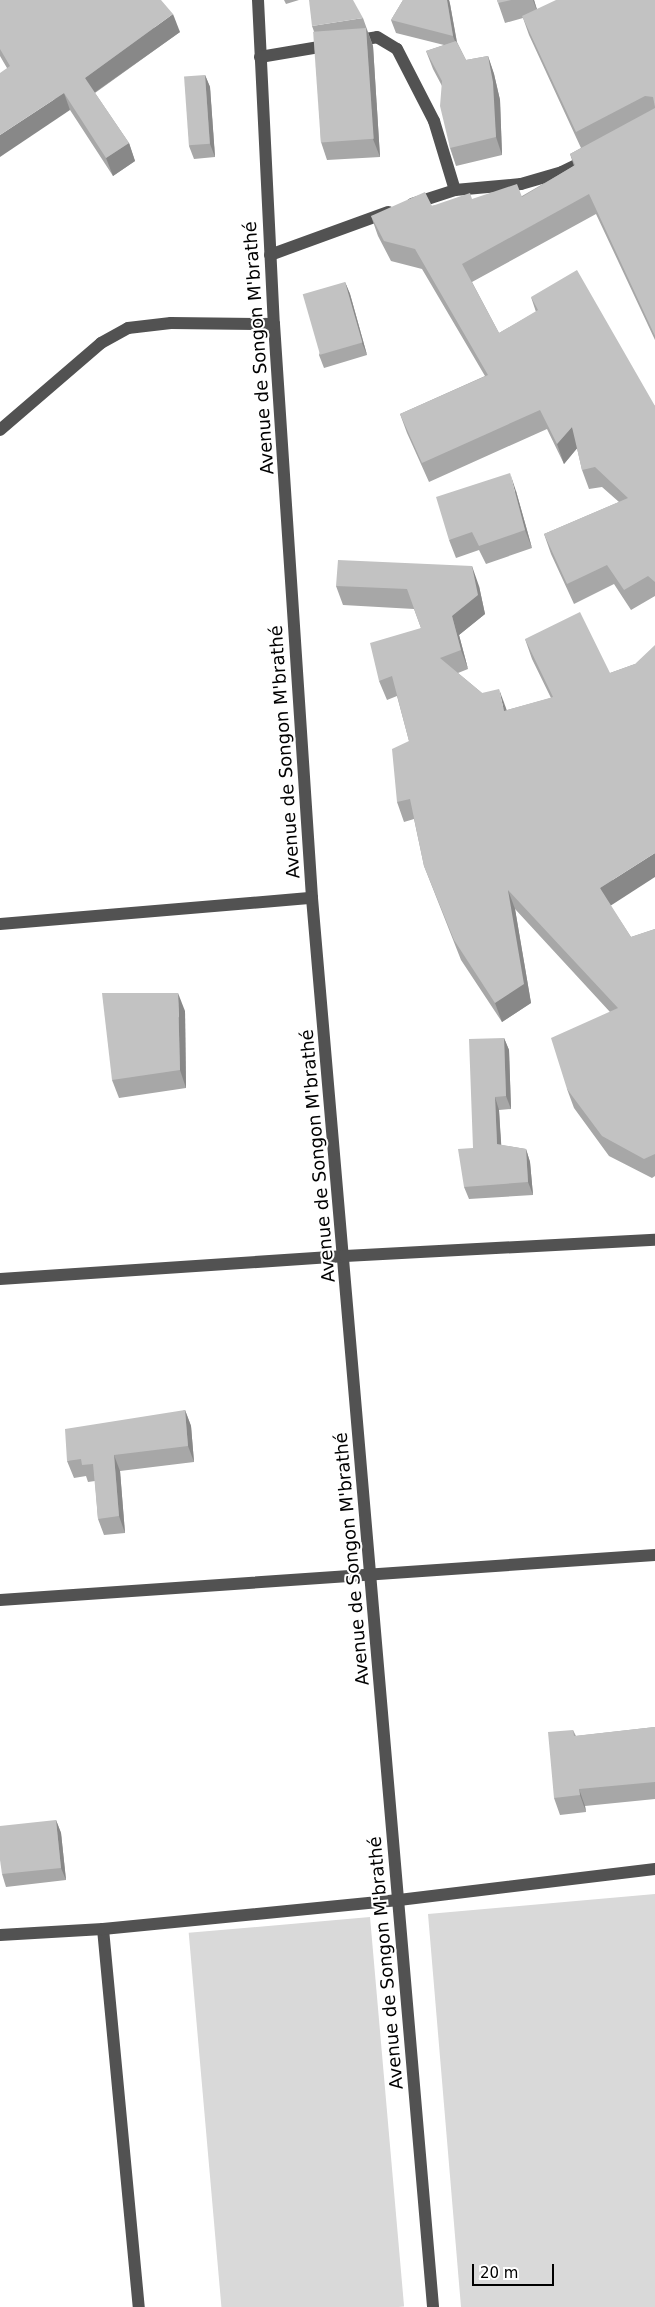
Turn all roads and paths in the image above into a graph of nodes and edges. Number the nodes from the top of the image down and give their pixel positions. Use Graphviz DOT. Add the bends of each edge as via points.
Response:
graph roads {
  1 [pos="258,0"];
  2 [pos="260,57"];
  3 [pos="597,155"];
  4 [pos="455,190"];
  5 [pos="270,255"];
  6 [pos="274,324"];
  7 [pos="0,430"];
  8 [pos="312,898"];
  9 [pos="0,924"];
  10 [pos="655,1240"];
  11 [pos="345,1256"];
  12 [pos="0,1279"];
  13 [pos="655,1555"];
  14 [pos="371,1572"];
  15 [pos="0,1600"];
  16 [pos="655,1869"];
  17 [pos="399,1900"];
  18 [pos="103,1929"];
  19 [pos="0,1935"];
  20 [pos="139,2307"];
  21 [pos="433,2307"];
  1 -- 2 [label="street, Avenue de Songon M'brathé"];
  2 -- 4 [label="street" via="377,37 397,49 434,121"];
  2 -- 5 [label="street, Avenue de Songon M'brathé"];
  3 -- 4 [label="street" via="562,172 521,184"];
  4 -- 5 [label="street"];
  5 -- 6 [label="street, Avenue de Songon M'brathé"];
  6 -- 7 [label="street" via="171,323 128,328 101,343"];
  6 -- 8 [label="street, Avenue de Songon M'brathé"];
  8 -- 9 [label="street"];
  8 -- 11 [label="street, Avenue de Songon M'brathé"];
  10 -- 11 [label="street"];
  11 -- 12 [label="street"];
  11 -- 14 [label="street, Avenue de Songon M'brathé"];
  13 -- 14 [label="street"];
  14 -- 15 [label="street"];
  14 -- 17 [label="street, Avenue de Songon M'brathé"];
  16 -- 17 [label="street"];
  17 -- 18 [label="street"];
  17 -- 21 [label="street, Avenue de Songon M'brathé"];
  18 -- 19 [label="street"];
  18 -- 20 [label="street" via="124,2176"];
}
